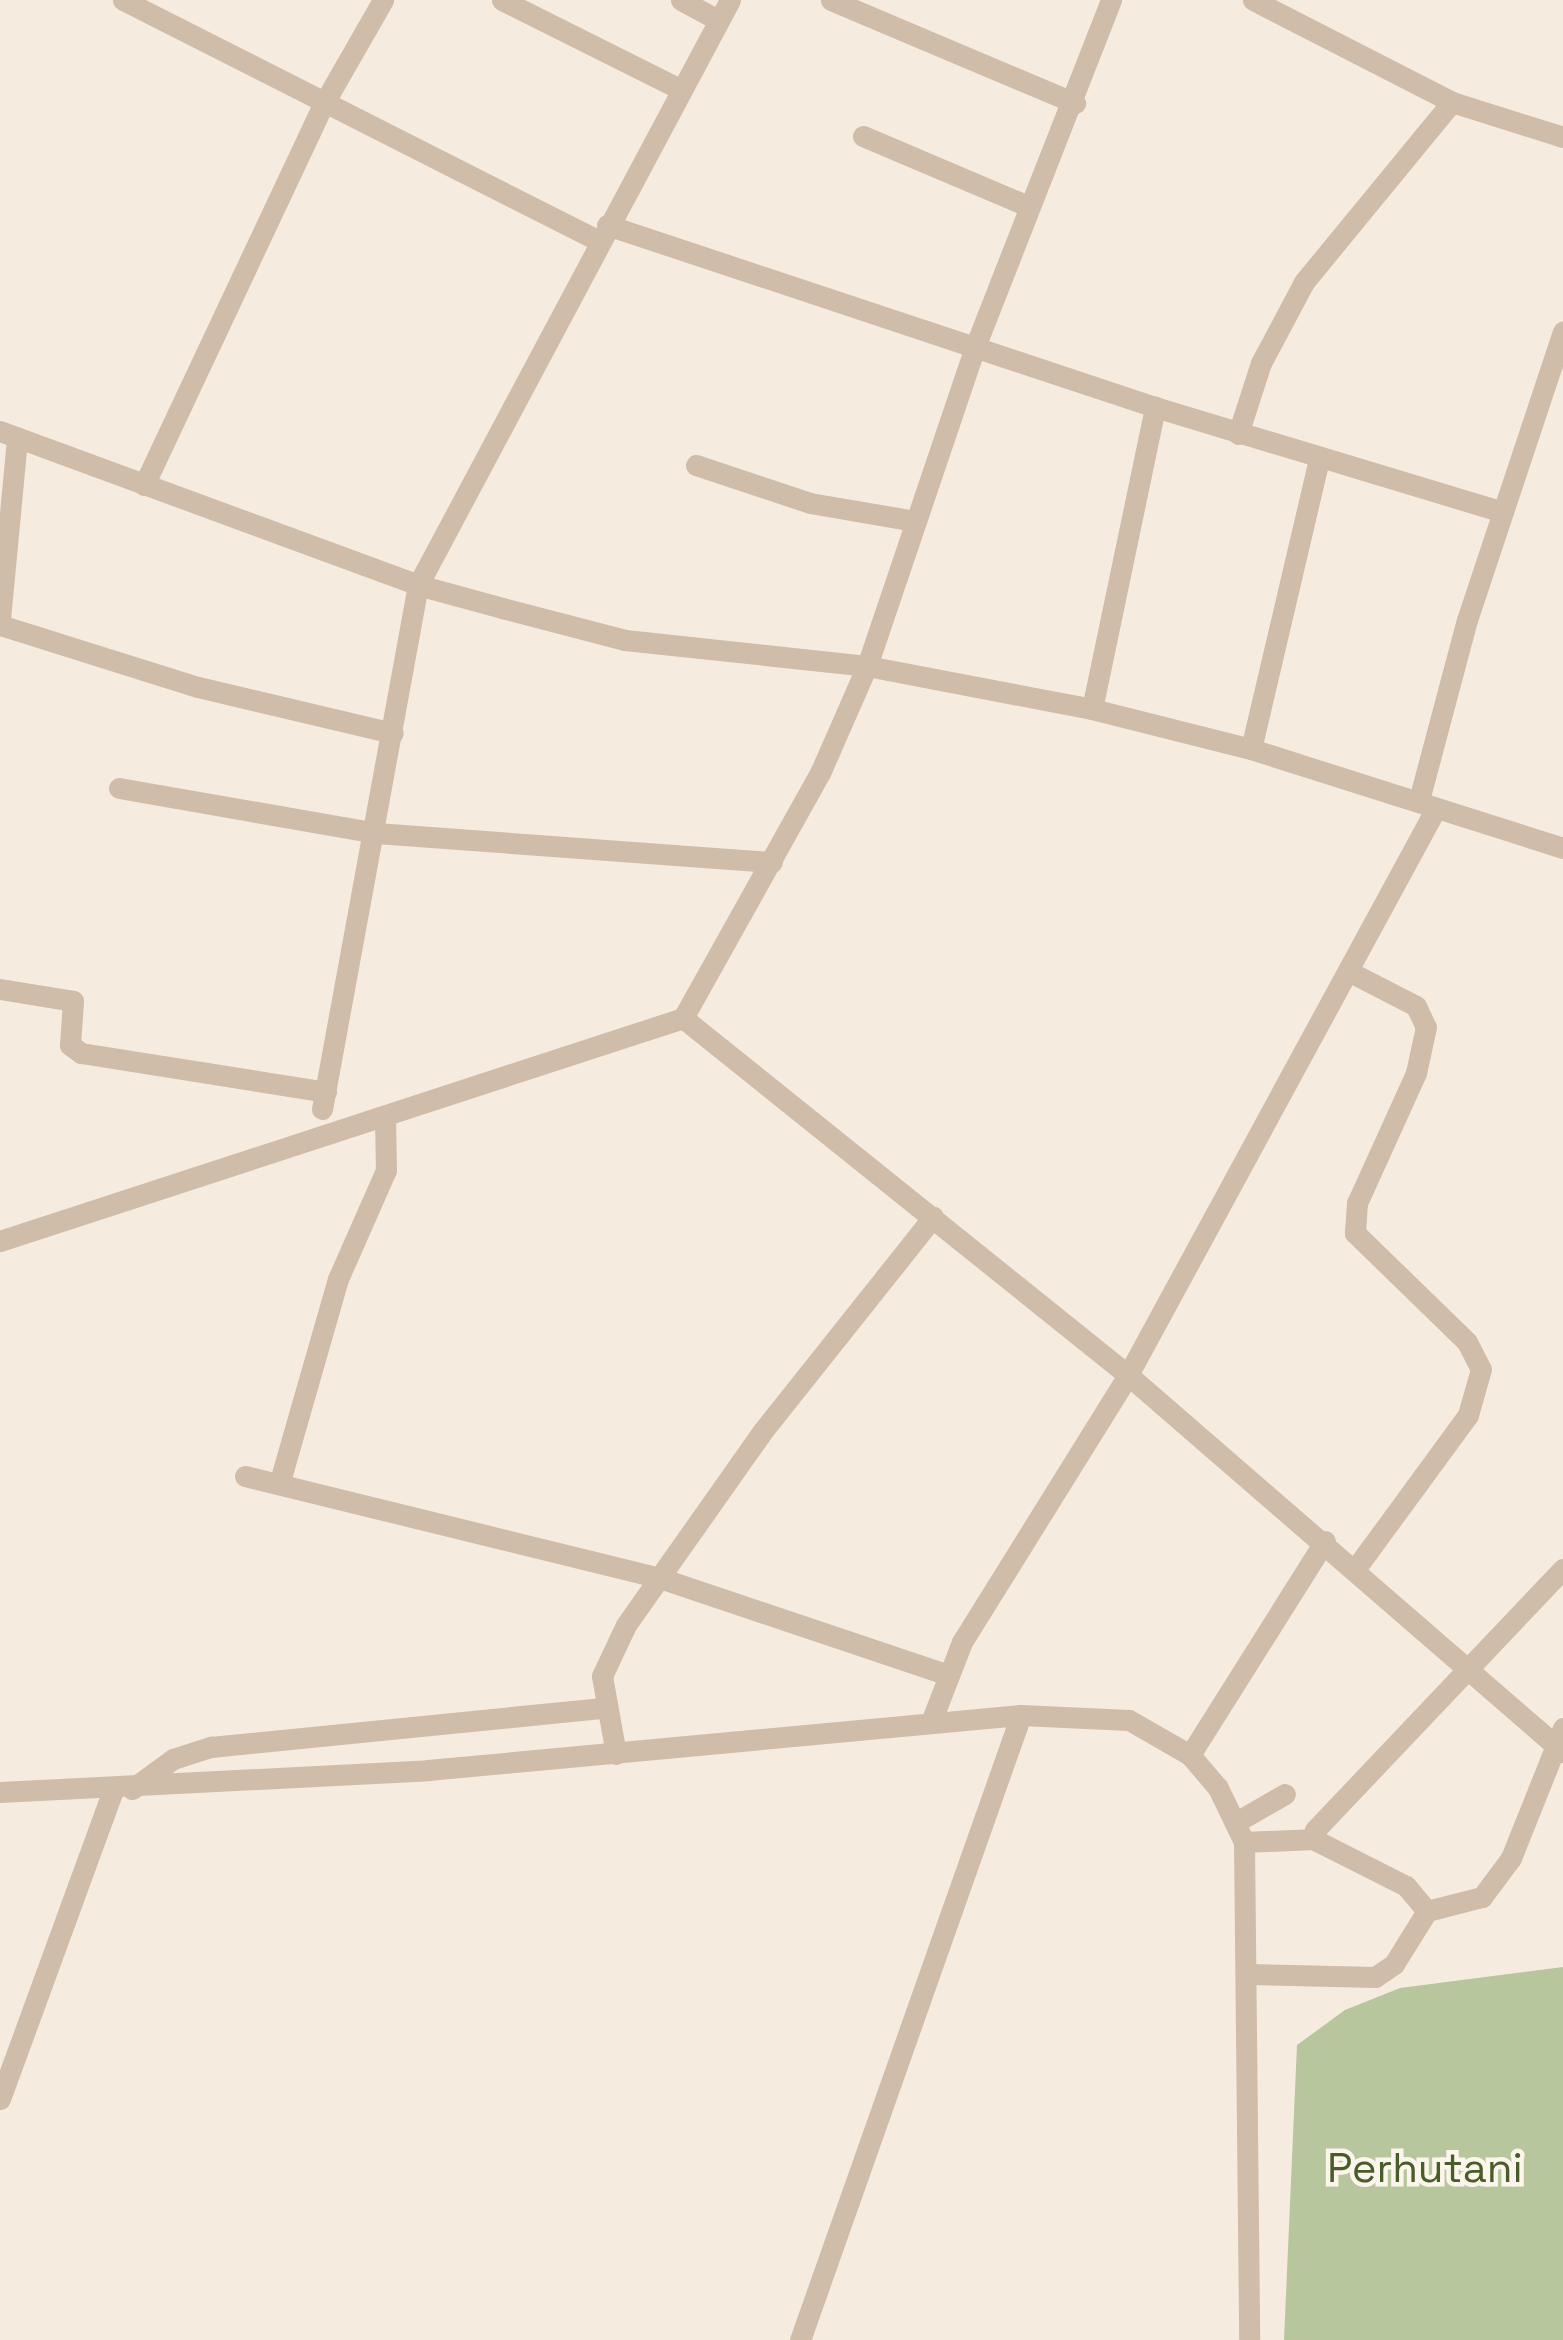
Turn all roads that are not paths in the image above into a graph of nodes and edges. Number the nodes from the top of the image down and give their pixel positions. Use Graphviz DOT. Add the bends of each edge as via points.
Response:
graph roads {
  1 [pos="123,0"];
  2 [pos="383,0"];
  3 [pos="502,0"];
  4 [pos="681,0"];
  5 [pos="831,0"];
  6 [pos="1112,0"];
  7 [pos="1253,0"];
  8 [pos="724,10"];
  9 [pos="678,88"];
  10 [pos="1452,102"];
  11 [pos="324,103"];
  12 [pos="1075,103"];
  13 [pos="862,136"];
  14 [pos="1563,137"];
  15 [pos="1028,206"];
  16 [pos="603,233"];
  17 [pos="1563,332"];
  18 [pos="975,347"];
  19 [pos="1553,398"];
  20 [pos="1155,407"];
  21 [pos="1238,434"];
  22 [pos="8,435"];
  23 [pos="1319,460"];
  24 [pos="696,465"];
  25 [pos="143,484"];
  26 [pos="1503,512"];
  27 [pos="914,521"];
  28 [pos="418,585"];
  29 [pos="0,622"];
  30 [pos="867,666"];
  31 [pos="1093,709"];
  32 [pos="393,734"];
  33 [pos="1251,749"];
  34 [pos="119,788"];
  35 [pos="1427,805"];
  36 [pos="376,833"];
  37 [pos="1563,848"];
  38 [pos="772,862"];
  39 [pos="1348,971"];
  40 [pos="0,989"];
  41 [pos="683,1018"];
  42 [pos="385,1117"];
  43 [pos="933,1217"];
  44 [pos="0,1240"];
  45 [pos="1128,1375"];
  46 [pos="244,1476"];
  47 [pos="280,1481"];
  48 [pos="1325,1541"];
  49 [pos="1355,1568"];
  50 [pos="1563,1569"];
  51 [pos="659,1578"];
  52 [pos="1472,1671"];
  53 [pos="942,1685"];
  54 [pos="1021,1715"];
  55 [pos="606,1718"];
  56 [pos="931,1722"];
  57 [pos="1560,1742"];
  58 [pos="616,1754"];
  59 [pos="1190,1755"];
  60 [pos="122,1790"];
  61 [pos="0,1792"];
  62 [pos="1285,1794"];
  63 [pos="1241,1831"];
  64 [pos="1315,1839"];
  65 [pos="1427,1912"];
  66 [pos="1250,1974"];
  67 [pos="0,2098"];
  68 [pos="800,2340"];
  69 [pos="1250,2340"];
  1 -- 11 [label="street"];
  2 -- 11 [label="street"];
  3 -- 9 [label="street"];
  4 -- 8 [label="street"];
  5 -- 12 [label="street"];
  6 -- 12 [label="street"];
  7 -- 10 [label="street"];
  8 -- 9 [label="street"];
  9 -- 16 [label="street"];
  10 -- 14 [label="street"];
  10 -- 21 [label="street" via="1304,282 1261,363"];
  11 -- 16 [label="street"];
  11 -- 25 [label="street"];
  12 -- 15 [label="street"];
  13 -- 15 [label="street"];
  15 -- 18 [label="street"];
  16 -- 18 [label="street"];
  16 -- 28 [label="street"];
  17 -- 19 [label="street"];
  18 -- 20 [label="street"];
  18 -- 27 [label="street"];
  19 -- 26 [label="street"];
  20 -- 21 [label="street"];
  20 -- 31 [label="street"];
  21 -- 23 [label="street"];
  22 -- 25 [label="street"];
  22 -- 29 [label="street"];
  23 -- 26 [label="street"];
  23 -- 33 [label="street"];
  24 -- 27 [label="street" via="810,503"];
  25 -- 28 [label="street"];
  26 -- 35 [label="street"];
  27 -- 30 [label="street"];
  28 -- 30 [label="street" via="625,640"];
  28 -- 32 [label="street"];
  29 -- 32 [label="street" via="198,687"];
  30 -- 31 [label="street"];
  30 -- 38 [label="street"];
  31 -- 33 [label="street"];
  32 -- 36 [label="street"];
  33 -- 35 [label="street"];
  34 -- 36 [label="street"];
  35 -- 37 [label="street"];
  35 -- 39 [label="street"];
  36 -- 38 [label="street"];
  36 -- 40 [label="street" via="324,1100 81,1053 70,1046 73,1001"];
  38 -- 41 [label="street"];
  39 -- 45 [label="street"];
  39 -- 49 [label="street" via="1416,1006 1426,1028 1357,1203 1354,1233 1467,1342 1481,1369 1468,1415"];
  41 -- 42 [label="street"];
  41 -- 43 [label="street"];
  42 -- 44 [label="street"];
  42 -- 47 [label="street" via="386,1171 341,1270"];
  43 -- 45 [label="street"];
  43 -- 51 [label="street" via="762,1432"];
  45 -- 48 [label="street"];
  45 -- 53 [label="street"];
  46 -- 47 [label="street"];
  47 -- 51 [label="street"];
  48 -- 49 [label="street"];
  48 -- 59 [label="street"];
  49 -- 52 [label="street"];
  50 -- 52 [label="street"];
  51 -- 53 [label="street"];
  51 -- 55 [label="street" via="602,1676"];
  52 -- 57 [label="street"];
  52 -- 64 [label="street" via="1320,1824"];
  53 -- 56 [label="street"];
  54 -- 56 [label="street"];
  54 -- 59 [label="street" via="1129,1720"];
  54 -- 68 [label="street"];
  55 -- 58 [label="street"];
  55 -- 60 [label="street" via="211,1748 167,1762"];
  56 -- 58 [label="street"];
  57 -- 65 [label="street" via="1497,1880 1479,1900"];
  58 -- 60 [label="street"];
  59 -- 63 [label="street"];
  60 -- 61 [label="street"];
  60 -- 67 [label="street"];
  62 -- 63 [label="street"];
  63 -- 64 [label="street"];
  63 -- 66 [label="street"];
  64 -- 65 [label="street" via="1384,1870"];
  65 -- 66 [label="street" via="1394,1964 1375,1976"];
  66 -- 69 [label="street"];
}
